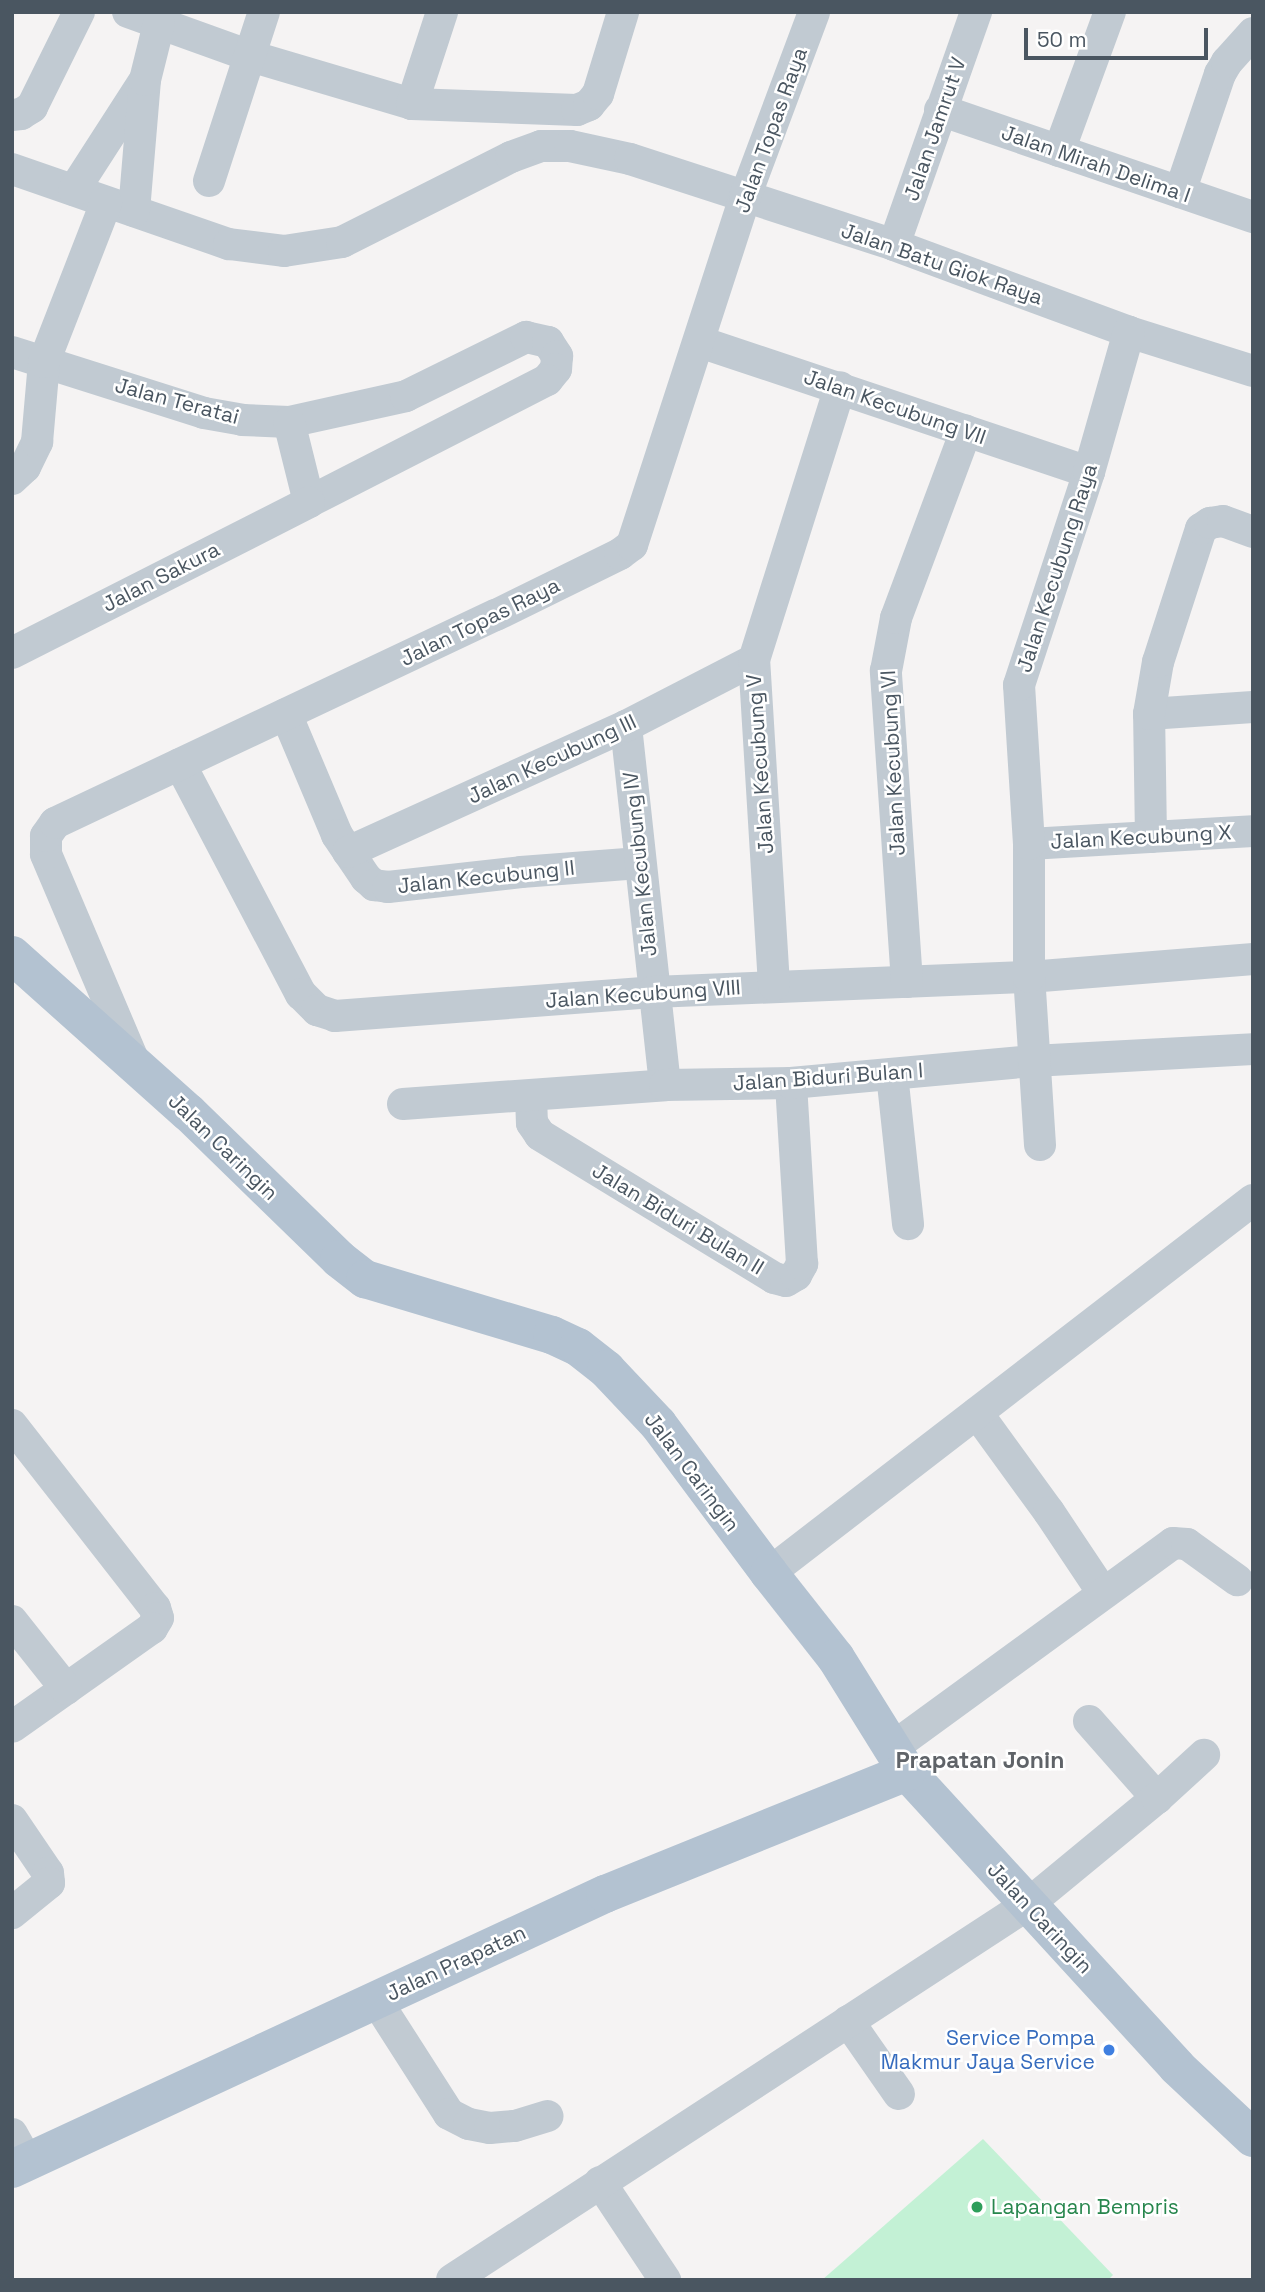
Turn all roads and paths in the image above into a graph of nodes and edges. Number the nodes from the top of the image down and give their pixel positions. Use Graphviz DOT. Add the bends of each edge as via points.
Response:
graph roads {
  1 [pos="79,12"];
  2 [pos="128,12"];
  3 [pos="264,12"];
  4 [pos="442,12"];
  5 [pos="623,12"];
  6 [pos="814,12"];
  7 [pos="976,12"];
  8 [pos="1110,12"];
  9 [pos="159,24"];
  10 [pos="1253,33"];
  11 [pos="250,56"];
  12 [pos="145,80"];
  13 [pos="412,104"];
  14 [pos="940,110"];
  15 [pos="12,115"];
  16 [pos="1059,151"];
  17 [pos="12,169"];
  18 [pos="209,181"];
  19 [pos="74,190"];
  20 [pos="1180,192"];
  21 [pos="745,197"];
  22 [pos="120,207"];
  23 [pos="1253,217"];
  24 [pos="894,245"];
  25 [pos="1129,332"];
  26 [pos="548,342"];
  27 [pos="700,342"];
  28 [pos="12,352"];
  29 [pos="44,362"];
  30 [pos="1251,365"];
  31 [pos="840,387"];
  32 [pos="289,422"];
  33 [pos="966,430"];
  34 [pos="1089,472"];
  35 [pos="12,479"];
  36 [pos="309,502"];
  37 [pos="1253,532"];
  38 [pos="12,653"];
  39 [pos="754,660"];
  40 [pos="1253,707"];
  41 [pos="286,714"];
  42 [pos="1149,714"];
  43 [pos="625,726"];
  44 [pos="180,764"];
  45 [pos="1253,831"];
  46 [pos="1151,837"];
  47 [pos="1029,844"];
  48 [pos="348,852"];
  49 [pos="640,863"];
  50 [pos="12,955"];
  51 [pos="1253,959"];
  52 [pos="1029,976"];
  53 [pos="907,982"];
  54 [pos="774,985"];
  55 [pos="653,992"];
  56 [pos="1253,1049"];
  57 [pos="1034,1061"];
  58 [pos="136,1066"];
  59 [pos="892,1074"];
  60 [pos="791,1083"];
  61 [pos="666,1085"];
  62 [pos="531,1097"];
  63 [pos="403,1104"];
  64 [pos="1041,1145"];
  65 [pos="1253,1200"];
  66 [pos="908,1224"];
  67 [pos="977,1413"];
  68 [pos="12,1425"];
  69 [pos="769,1573"];
  70 [pos="1237,1580"];
  71 [pos="1102,1593"];
  72 [pos="12,1621"];
  73 [pos="66,1689"];
  74 [pos="1089,1721"];
  75 [pos="12,1727"];
  76 [pos="1204,1755"];
  77 [pos="900,1760"];
  78 [pos="1157,1798"];
  79 [pos="12,1820"];
  80 [pos="1027,1905"];
  81 [pos="12,1913"];
  82 [pos="376,2000"];
  83 [pos="848,2021"];
  84 [pos="899,2094"];
  85 [pos="548,2116"];
  86 [pos="1253,2138"];
  87 [pos="17,2155"];
  88 [pos="600,2182"];
  89 [pos="452,2280"];
  90 [pos="665,2280"];
  1 -- 15 [label="street" via="32,107"];
  2 -- 9 [label="street"];
  3 -- 11 [label="street"];
  4 -- 13 [label="street"];
  5 -- 13 [label="street" via="598,94 589,105 577,110"];
  6 -- 21 [label="street, Jalan Topas Raya"];
  7 -- 14 [label="street, Jalan Jamrut V"];
  8 -- 16 [label="street"];
  9 -- 11 [label="street"];
  9 -- 12 [label="street"];
  10 -- 20 [label="street" via="1220,74"];
  11 -- 13 [label="street"];
  11 -- 18 [label="street"];
  12 -- 19 [label="street"];
  12 -- 22 [label="street"];
  14 -- 16 [label="street, Jalan Mirah Delima I"];
  14 -- 24 [label="street, Jalan Jamrut V"];
  16 -- 20 [label="street, Jalan Mirah Delima I"];
  17 -- 19 [label="street, Jalan Batu Giok Raya"];
  19 -- 22 [label="street, Jalan Batu Giok Raya"];
  20 -- 23 [label="street, Jalan Mirah Delima I"];
  21 -- 22 [label="street, Jalan Batu Giok Raya" via="630,159 570,146 541,146 342,242 284,251 229,244"];
  21 -- 24 [label="street, Jalan Batu Giok Raya"];
  21 -- 27 [label="street, Jalan Topas Raya"];
  22 -- 29 [label="street"];
  24 -- 25 [label="street, Jalan Batu Giok Raya"];
  25 -- 30 [label="street, Jalan Batu Giok Raya"];
  25 -- 34 [label="street, Jalan Kecubung Raya"];
  26 -- 32 [label="street, Jalan Teratai" via="526,337 405,396"];
  26 -- 36 [label="street, Jalan Sakura" via="557,356 556,369 547,380"];
  27 -- 31 [label="street, Jalan Kecubung VII"];
  27 -- 41 [label="street, Jalan Topas Raya" via="632,545"];
  28 -- 29 [label="street, Jalan Teratai"];
  29 -- 32 [label="street, Jalan Teratai" via="204,413"];
  29 -- 35 [label="street" via="37,442 25,467"];
  31 -- 33 [label="street, Jalan Kecubung VII"];
  31 -- 39 [label="street, Jalan Kecubung V"];
  32 -- 36 [label="street"];
  33 -- 34 [label="street, Jalan Kecubung VII"];
  33 -- 53 [label="street, Jalan Kecubung VI" via="896,618 886,671"];
  34 -- 47 [label="street, Jalan Kecubung Raya" via="1019,685"];
  36 -- 38 [label="street, Jalan Sakura"];
  37 -- 42 [label="street" via="1223,521 1201,529 1158,662"];
  39 -- 43 [label="street, Jalan Kecubung III"];
  39 -- 54 [label="street, Jalan Kecubung V"];
  40 -- 42 [label="street"];
  41 -- 44 [label="street, Jalan Topas Raya"];
  41 -- 48 [label="street, Jalan Kecubung II"];
  42 -- 46 [label="street"];
  43 -- 48 [label="street, Jalan Kecubung III"];
  43 -- 49 [label="street, Jalan Kecubung IV"];
  44 -- 55 [label="street, Jalan Kecubung VIII" via="301,994 317,1010 335,1016"];
  44 -- 58 [label="street, Jalan Topas Raya" via="55,823 46,836 46,854"];
  45 -- 46 [label="street, Jalan Kecubung X"];
  46 -- 47 [label="street, Jalan Kecubung X"];
  47 -- 52 [label="street, Jalan Kecubung Raya"];
  48 -- 49 [label="street, Jalan Kecubung II" via="370,883 387,887"];
  49 -- 55 [label="street, Jalan Kecubung IV"];
  50 -- 58 [label="main road, Jalan Caringin"];
  51 -- 52 [label="street, Jalan Kecubung VIII"];
  52 -- 53 [label="street, Jalan Kecubung VIII"];
  52 -- 57 [label="street, Jalan Kecubung Raya"];
  53 -- 54 [label="street, Jalan Kecubung VIII"];
  54 -- 55 [label="street, Jalan Kecubung VIII"];
  55 -- 61 [label="street, Jalan Kecubung IV"];
  56 -- 57 [label="street, Jalan Biduri Bulan I"];
  57 -- 59 [label="street, Jalan Biduri Bulan I"];
  57 -- 64 [label="street, Jalan Kecubung Raya"];
  58 -- 69 [label="main road, Jalan Caringin" via="365,1279 552,1335 578,1347 606,1369 658,1424"];
  59 -- 60 [label="street, Jalan Biduri Bulan I"];
  59 -- 66 [label="street"];
  60 -- 61 [label="street, Jalan Biduri Bulan I"];
  60 -- 62 [label="street, Jalan Biduri Bulan II" via="802,1264 796,1275 786,1280 774,1278 540,1135 532,1123"];
  61 -- 62 [label="street, Jalan Biduri Bulan I"];
  62 -- 63 [label="street, Jalan Biduri Bulan I"];
  65 -- 67 [label="street"];
  67 -- 69 [label="street"];
  67 -- 71 [label="street"];
  68 -- 73 [label="street" via="155,1608 158,1618 152,1628"];
  69 -- 77 [label="main road, Jalan Caringin" via="836,1658"];
  70 -- 71 [label="street" via="1187,1544 1173,1543"];
  71 -- 77 [label="street"];
  72 -- 73 [label="street"];
  73 -- 75 [label="street"];
  74 -- 78 [label="street"];
  76 -- 78 [label="street"];
  77 -- 80 [label="main road, Jalan Caringin"];
  77 -- 82 [label="main road, Jalan Prapatan"];
  78 -- 80 [label="street"];
  79 -- 81 [label="street" via="48,1873 49,1883"];
  80 -- 83 [label="street"];
  80 -- 86 [label="main road, Jalan Caringin" via="1177,2067"];
  82 -- 85 [label="street" via="449,2114 490,2128"];
  82 -- 87 [label="main road, Jalan Prapatan"];
  83 -- 84 [label="street"];
  83 -- 88 [label="street"];
  88 -- 89 [label="street"];
  88 -- 90 [label="street"];
}
